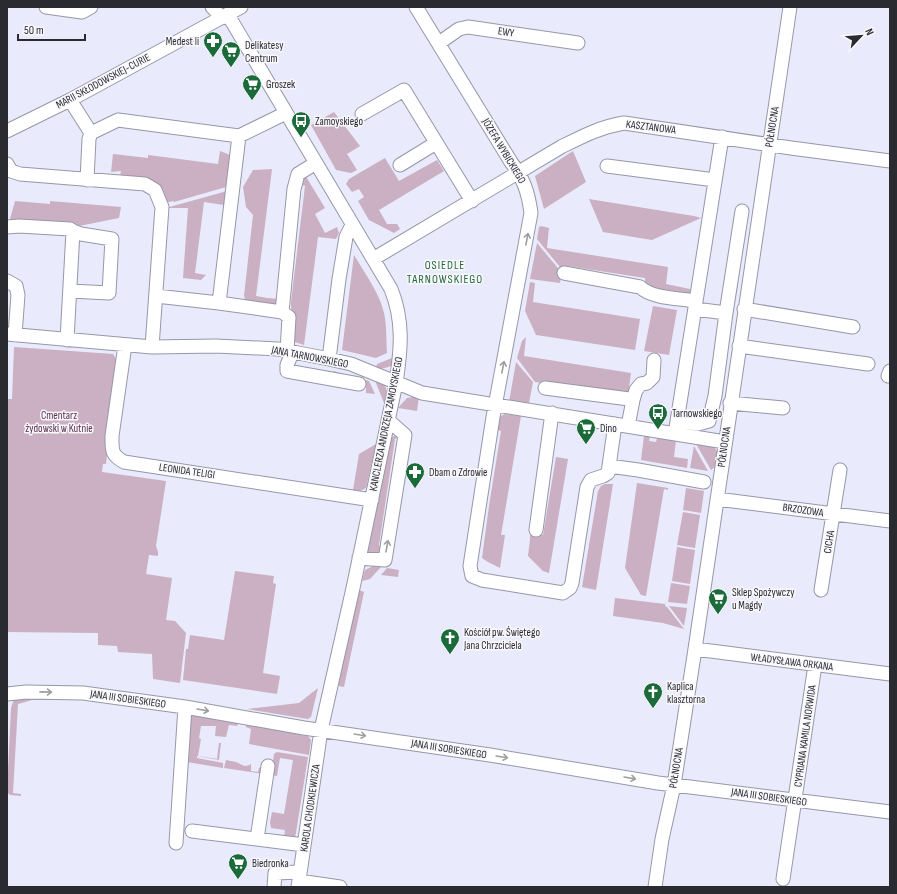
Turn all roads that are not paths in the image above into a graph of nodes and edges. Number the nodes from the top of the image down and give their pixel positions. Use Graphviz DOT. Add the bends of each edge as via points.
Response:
graph roads {
  1 [pos="46,7"];
  2 [pos="91,7"];
  3 [pos="212,7"];
  4 [pos="241,7"];
  5 [pos="416,7"];
  6 [pos="790,7"];
  7 [pos="225,16"];
  8 [pos="578,42"];
  9 [pos="438,43"];
  10 [pos="70,100"];
  11 [pos="286,113"];
  12 [pos="362,114"];
  13 [pos="7,131"];
  14 [pos="91,133"];
  15 [pos="239,136"];
  16 [pos="722,137"];
  17 [pos="436,143"];
  18 [pos="769,145"];
  19 [pos="890,161"];
  20 [pos="316,163"];
  21 [pos="7,164"];
  22 [pos="400,165"];
  23 [pos="607,166"];
  24 [pos="519,173"];
  25 [pos="87,180"];
  26 [pos="715,180"];
  27 [pos="472,201"];
  28 [pos="742,211"];
  29 [pos="352,225"];
  30 [pos="7,227"];
  31 [pos="73,231"];
  32 [pos="373,259"];
  33 [pos="564,274"];
  34 [pos="7,281"];
  35 [pos="70,291"];
  36 [pos="156,296"];
  37 [pos="219,303"];
  38 [pos="696,305"];
  39 [pos="744,309"];
  40 [pos="282,312"];
  41 [pos="726,313"];
  42 [pos="853,326"];
  43 [pos="11,335"];
  44 [pos="67,340"];
  45 [pos="125,345"];
  46 [pos="739,346"];
  47 [pos="152,347"];
  48 [pos="289,352"];
  49 [pos="329,359"];
  50 [pos="654,360"];
  51 [pos="868,364"];
  52 [pos="359,384"];
  53 [pos="396,384"];
  54 [pos="545,388"];
  55 [pos="633,400"];
  56 [pos="730,403"];
  57 [pos="495,405"];
  58 [pos="783,408"];
  59 [pos="552,413"];
  60 [pos="388,420"];
  61 [pos="622,425"];
  62 [pos="676,427"];
  63 [pos="725,442"];
  64 [pos="609,466"];
  65 [pos="840,470"];
  66 [pos="704,482"];
  67 [pos="717,498"];
  68 [pos="372,500"];
  69 [pos="833,514"];
  70 [pos="890,521"];
  71 [pos="536,530"];
  72 [pos="360,558"];
  73 [pos="821,590"];
  74 [pos="695,649"];
  75 [pos="815,665"];
  76 [pos="890,674"];
  77 [pos="7,694"];
  78 [pos="185,707"];
  79 [pos="321,730"];
  80 [pos="268,766"];
  81 [pos="674,785"];
  82 [pos="796,800"];
  83 [pos="890,812"];
  84 [pos="192,831"];
  85 [pos="257,839"];
  86 [pos="176,843"];
  87 [pos="304,845"];
  88 [pos="784,879"];
  89 [pos="299,880"];
  90 [pos="274,887"];
  91 [pos="340,887"];
  92 [pos="655,887"];
  1 -- 2 [label="street" via="82,12"];
  3 -- 7 [label="street, KANCLERZA ANDRZEJA ZAMOYSKIEGO"];
  4 -- 7 [label="street, MARII SKŁODOWSKIEJ-CURIE"];
  5 -- 9 [label="street, JÓZEFA WYBICKIEGO"];
  6 -- 18 [label="street, PÓŁNOCNA"];
  7 -- 10 [label="street, MARII SKŁODOWSKIEJ-CURIE"];
  7 -- 11 [label="street, KANCLERZA ANDRZEJA ZAMOYSKIEGO"];
  8 -- 9 [label="street, EWY" via="468,27 459,29"];
  9 -- 24 [label="street, JÓZEFA WYBICKIEGO"];
  10 -- 13 [label="street, MARII SKŁODOWSKIEJ-CURIE"];
  10 -- 14 [label="street"];
  11 -- 15 [label="street"];
  11 -- 20 [label="street, KANCLERZA ANDRZEJA ZAMOYSKIEGO"];
  12 -- 17 [label="street" via="404,90"];
  14 -- 15 [label="street" via="118,120"];
  14 -- 25 [label="street"];
  15 -- 37 [label="street"];
  16 -- 18 [label="street, KASZTANOWA"];
  16 -- 24 [label="street, KASZTANOWA" via="624,123 591,132"];
  16 -- 26 [label="street"];
  17 -- 22 [label="street"];
  17 -- 27 [label="street"];
  18 -- 19 [label="street, KASZTANOWA"];
  18 -- 39 [label="street, PÓŁNOCNA"];
  20 -- 29 [label="street, KANCLERZA ANDRZEJA ZAMOYSKIEGO"];
  20 -- 40 [label="street" via="298,174 294,189"];
  21 -- 25 [label="street" via="11,171 20,174"];
  23 -- 26 [label="street"];
  24 -- 27 [label="street, KASZTANOWA"];
  57 -- 24 [label="street, JÓZEFA WYBICKIEGO, one-way" via="531,213 528,192"];
  25 -- 36 [label="street" via="145,184 155,190 162,207"];
  26 -- 38 [label="street"];
  27 -- 32 [label="street, KASZTANOWA"];
  28 -- 41 [label="street"];
  29 -- 32 [label="street, KANCLERZA ANDRZEJA ZAMOYSKIEGO"];
  29 -- 49 [label="street" via="346,237"];
  30 -- 31 [label="street"];
  31 -- 35 [label="street"];
  31 -- 35 [label="street" via="112,239 109,293"];
  32 -- 53 [label="street, KANCLERZA ANDRZEJA ZAMOYSKIEGO" via="391,289 398,308 401,336"];
  33 -- 38 [label="street" via="640,287 645,292"];
  34 -- 43 [label="street" via="16,286 18,295"];
  35 -- 44 [label="street"];
  36 -- 37 [label="street"];
  36 -- 47 [label="street"];
  37 -- 40 [label="street"];
  38 -- 41 [label="street"];
  38 -- 62 [label="street"];
  39 -- 42 [label="street"];
  39 -- 46 [label="street, PÓŁNOCNA"];
  40 -- 48 [label="street" via="289,317"];
  41 -- 62 [label="street" via="715,396 709,420"];
  43 -- 44 [label="street, JANA TARNOWSKIEGO"];
  44 -- 45 [label="street, JANA TARNOWSKIEGO"];
  45 -- 47 [label="street, JANA TARNOWSKIEGO"];
  45 -- 68 [label="street, LEONIDA TELIGI" via="112,436 112,450 116,458 124,462"];
  46 -- 51 [label="street"];
  46 -- 56 [label="street, PÓŁNOCNA"];
  47 -- 48 [label="street, JANA TARNOWSKIEGO" via="216,346 278,349"];
  48 -- 49 [label="street, JANA TARNOWSKIEGO"];
  48 -- 52 [label="street" via="288,371"];
  49 -- 53 [label="street, JANA TARNOWSKIEGO" via="351,364"];
  50 -- 55 [label="street" via="652,377 636,390"];
  53 -- 57 [label="street, JANA TARNOWSKIEGO" via="422,393"];
  53 -- 60 [label="street, KANCLERZA ANDRZEJA ZAMOYSKIEGO"];
  54 -- 55 [label="street"];
  55 -- 61 [label="street"];
  56 -- 58 [label="street"];
  56 -- 63 [label="street, PÓŁNOCNA"];
  57 -- 59 [label="street, JANA TARNOWSKIEGO"];
  57 -- 64 [label="street, JÓZEFA WYBICKIEGO" via="471,556 472,576 563,593 570,588 587,487 591,480 608,473"];
  59 -- 61 [label="street, JANA TARNOWSKIEGO"];
  59 -- 71 [label="street"];
  60 -- 68 [label="street, KANCLERZA ANDRZEJA ZAMOYSKIEGO"];
  72 -- 60 [label="street, one-way" via="385,560 405,435"];
  61 -- 62 [label="street, JANA TARNOWSKIEGO"];
  61 -- 64 [label="street"];
  62 -- 63 [label="street, JANA TARNOWSKIEGO"];
  63 -- 67 [label="street, PÓŁNOCNA"];
  64 -- 66 [label="street"];
  65 -- 69 [label="street, CICHA"];
  67 -- 69 [label="street, BRZOZOWA"];
  67 -- 74 [label="street, PÓŁNOCNA"];
  68 -- 72 [label="street, KANCLERZA ANDRZEJA ZAMOYSKIEGO"];
  69 -- 70 [label="street, BRZOZOWA"];
  69 -- 73 [label="street, CICHA"];
  72 -- 79 [label="street, KANCLERZA ANDRZEJA ZAMOYSKIEGO"];
  74 -- 75 [label="street, WŁADYSŁAWA ORKANA"];
  74 -- 81 [label="street, PÓŁNOCNA"];
  75 -- 76 [label="street, WŁADYSŁAWA ORKANA"];
  75 -- 82 [label="street, CYPRIANA KAMILA NORWIDA"];
  77 -- 78 [label="street, JANA III SOBIESKIEGO, one-way" via="83,693"];
  78 -- 79 [label="street, JANA III SOBIESKIEGO, one-way"];
  78 -- 86 [label="street"];
  79 -- 81 [label="street, JANA III SOBIESKIEGO, one-way"];
  79 -- 87 [label="street, KAROLA CHODKIEWICZA"];
  80 -- 85 [label="street"];
  81 -- 82 [label="street, JANA III SOBIESKIEGO"];
  81 -- 92 [label="street, PÓŁNOCNA"];
  82 -- 83 [label="street, JANA III SOBIESKIEGO"];
  82 -- 88 [label="street, CYPRIANA KAMILA NORWIDA"];
  84 -- 85 [label="street"];
  85 -- 87 [label="street"];
  87 -- 89 [label="street, KAROLA CHODKIEWICZA"];
  89 -- 90 [label="street" via="275,873"];
  89 -- 91 [label="street"];
}
